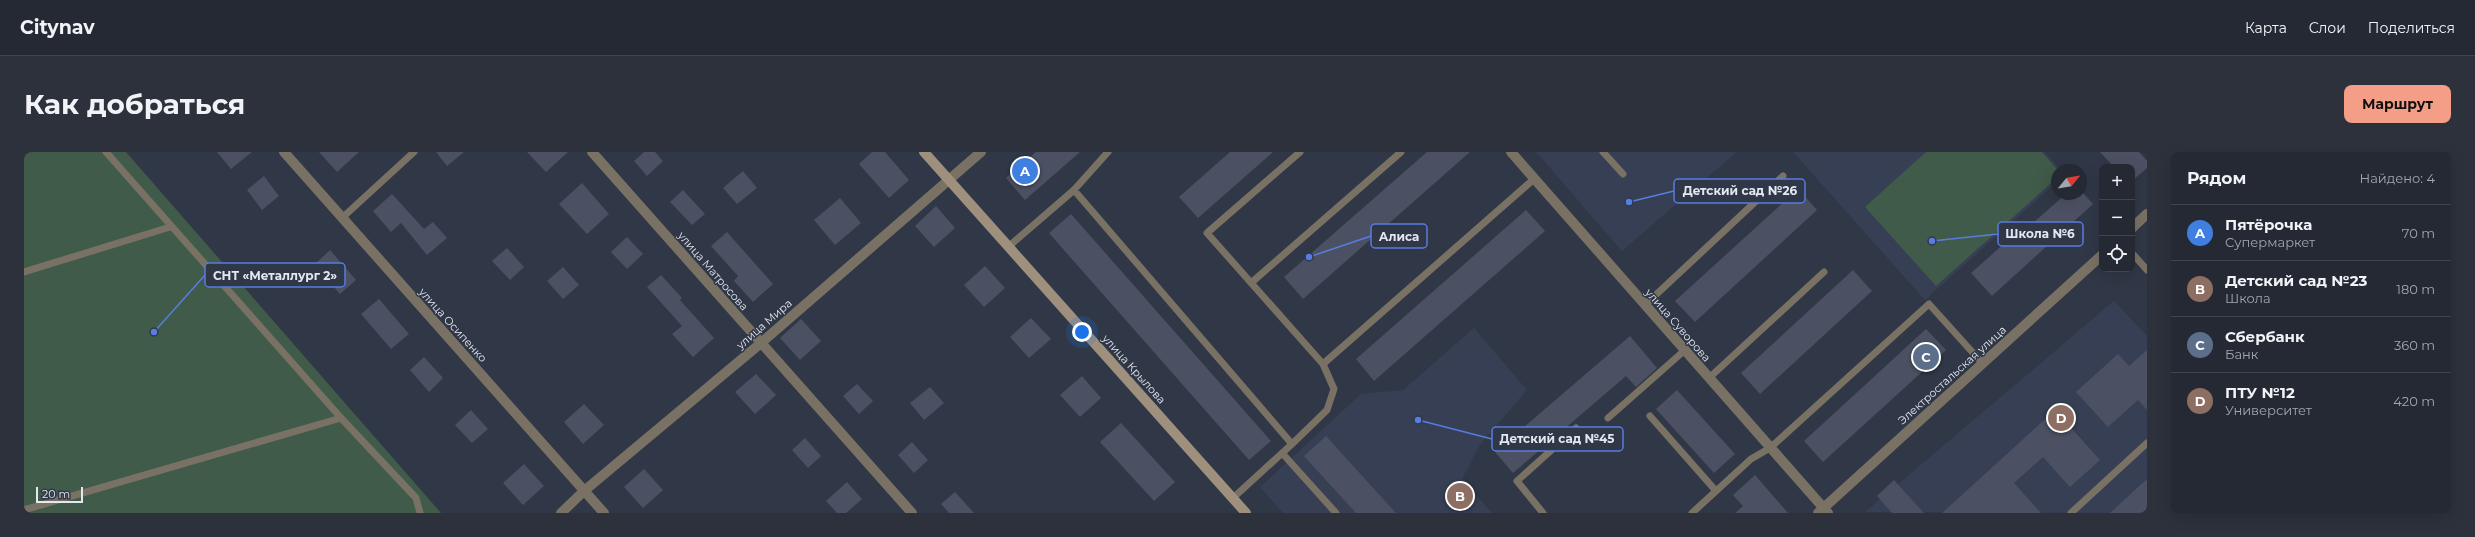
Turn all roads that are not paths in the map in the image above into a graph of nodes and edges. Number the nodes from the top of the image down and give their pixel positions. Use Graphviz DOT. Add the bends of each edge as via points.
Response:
graph roads {
  1 [pos="106,152"];
  2 [pos="284,152"];
  3 [pos="414,152"];
  4 [pos="592,152"];
  5 [pos="924,152"];
  6 [pos="981,152"];
  7 [pos="1108,152"];
  8 [pos="1300,152"];
  9 [pos="1401,152"];
  10 [pos="1511,152"];
  11 [pos="1603,152"];
  12 [pos="1623,174"];
  13 [pos="1783,176"];
  14 [pos="1534,179"];
  15 [pos="948,180"];
  16 [pos="1074,190"];
  17 [pos="2147,214"];
  18 [pos="342,218"];
  19 [pos="2135,225"];
  20 [pos="170,227"];
  21 [pos="1008,247"];
  22 [pos="2135,256"];
  23 [pos="2099,258"];
  24 [pos="2147,270"];
  25 [pos="24,272"];
  26 [pos="1824,272"];
  27 [pos="1251,283"];
  28 [pos="1645,305"];
  29 [pos="761,343"];
  30 [pos="1685,350"];
  31 [pos="1323,364"];
  32 [pos="1983,364"];
  33 [pos="1709,378"];
  34 [pos="1650,416"];
  35 [pos="341,418"];
  36 [pos="1608,418"];
  37 [pos="1576,428"];
  38 [pos="2147,443"];
  39 [pos="1292,444"];
  40 [pos="1770,448"];
  41 [pos="1282,453"];
  42 [pos="584,491"];
  43 [pos="1716,491"];
  44 [pos="1233,498"];
  45 [pos="24,510"];
  46 [pos="1823,511"];
  47 [pos="420,513"];
  48 [pos="561,513"];
  49 [pos="604,513"];
  50 [pos="912,513"];
  51 [pos="1246,513"];
  52 [pos="1336,513"];
  53 [pos="1543,513"];
  54 [pos="1692,513"];
  55 [pos="2071,513"];
  1 -- 20 [label="lane"];
  2 -- 18 [label="street, улица Осипенко"];
  3 -- 18 [label="lane"];
  4 -- 29 [label="street, улица Матросова"];
  5 -- 15 [label="main road, улица Крылова"];
  6 -- 15 [label="street, улица Мира"];
  7 -- 16 [label="lane"];
  8 -- 27 [label="lane" via="1207,233"];
  9 -- 27 [label="lane"];
  10 -- 14 [label="street, улица Суворова"];
  11 -- 12 [label="lane"];
  13 -- 28 [label="lane"];
  14 -- 28 [label="street, улица Суворова"];
  14 -- 31 [label="lane"];
  15 -- 21 [label="main road, улица Крылова"];
  15 -- 29 [label="street, улица Мира"];
  16 -- 21 [label="lane"];
  16 -- 39 [label="lane"];
  17 -- 19 [label="street"];
  18 -- 42 [label="street, улица Осипенко"];
  20 -- 25 [label="lane"];
  20 -- 35 [label="lane"];
  21 -- 44 [label="main road, улица Крылова"];
  22 -- 24 [label="lane"];
  23 -- 32 [label="street, Электростальская улица"];
  26 -- 33 [label="lane"];
  27 -- 31 [label="lane"];
  28 -- 30 [label="street, улица Суворова"];
  29 -- 42 [label="street, улица Мира"];
  29 -- 50 [label="street, улица Матросова"];
  30 -- 33 [label="street, улица Суворова"];
  30 -- 36 [label="lane"];
  31 -- 39 [label="lane" via="1334,389 1327,410"];
  32 -- 40 [label="lane" via="1929,304"];
  32 -- 46 [label="street, Электростальская улица"];
  33 -- 40 [label="street, улица Суворова"];
  34 -- 43 [label="lane"];
  35 -- 45 [label="lane"];
  35 -- 47 [label="lane" via="416,498"];
  37 -- 53 [label="lane" via="1517,481"];
  38 -- 55 [label="lane"];
  39 -- 41 [label="lane"];
  40 -- 43 [label="lane" via="1752,459"];
  40 -- 46 [label="street, улица Суворова"];
  41 -- 44 [label="lane"];
  41 -- 52 [label="lane"];
  42 -- 48 [label="street, улица Мира"];
  42 -- 49 [label="street, улица Осипенко"];
  43 -- 54 [label="lane"];
  44 -- 51 [label="main road, улица Крылова"];
}
